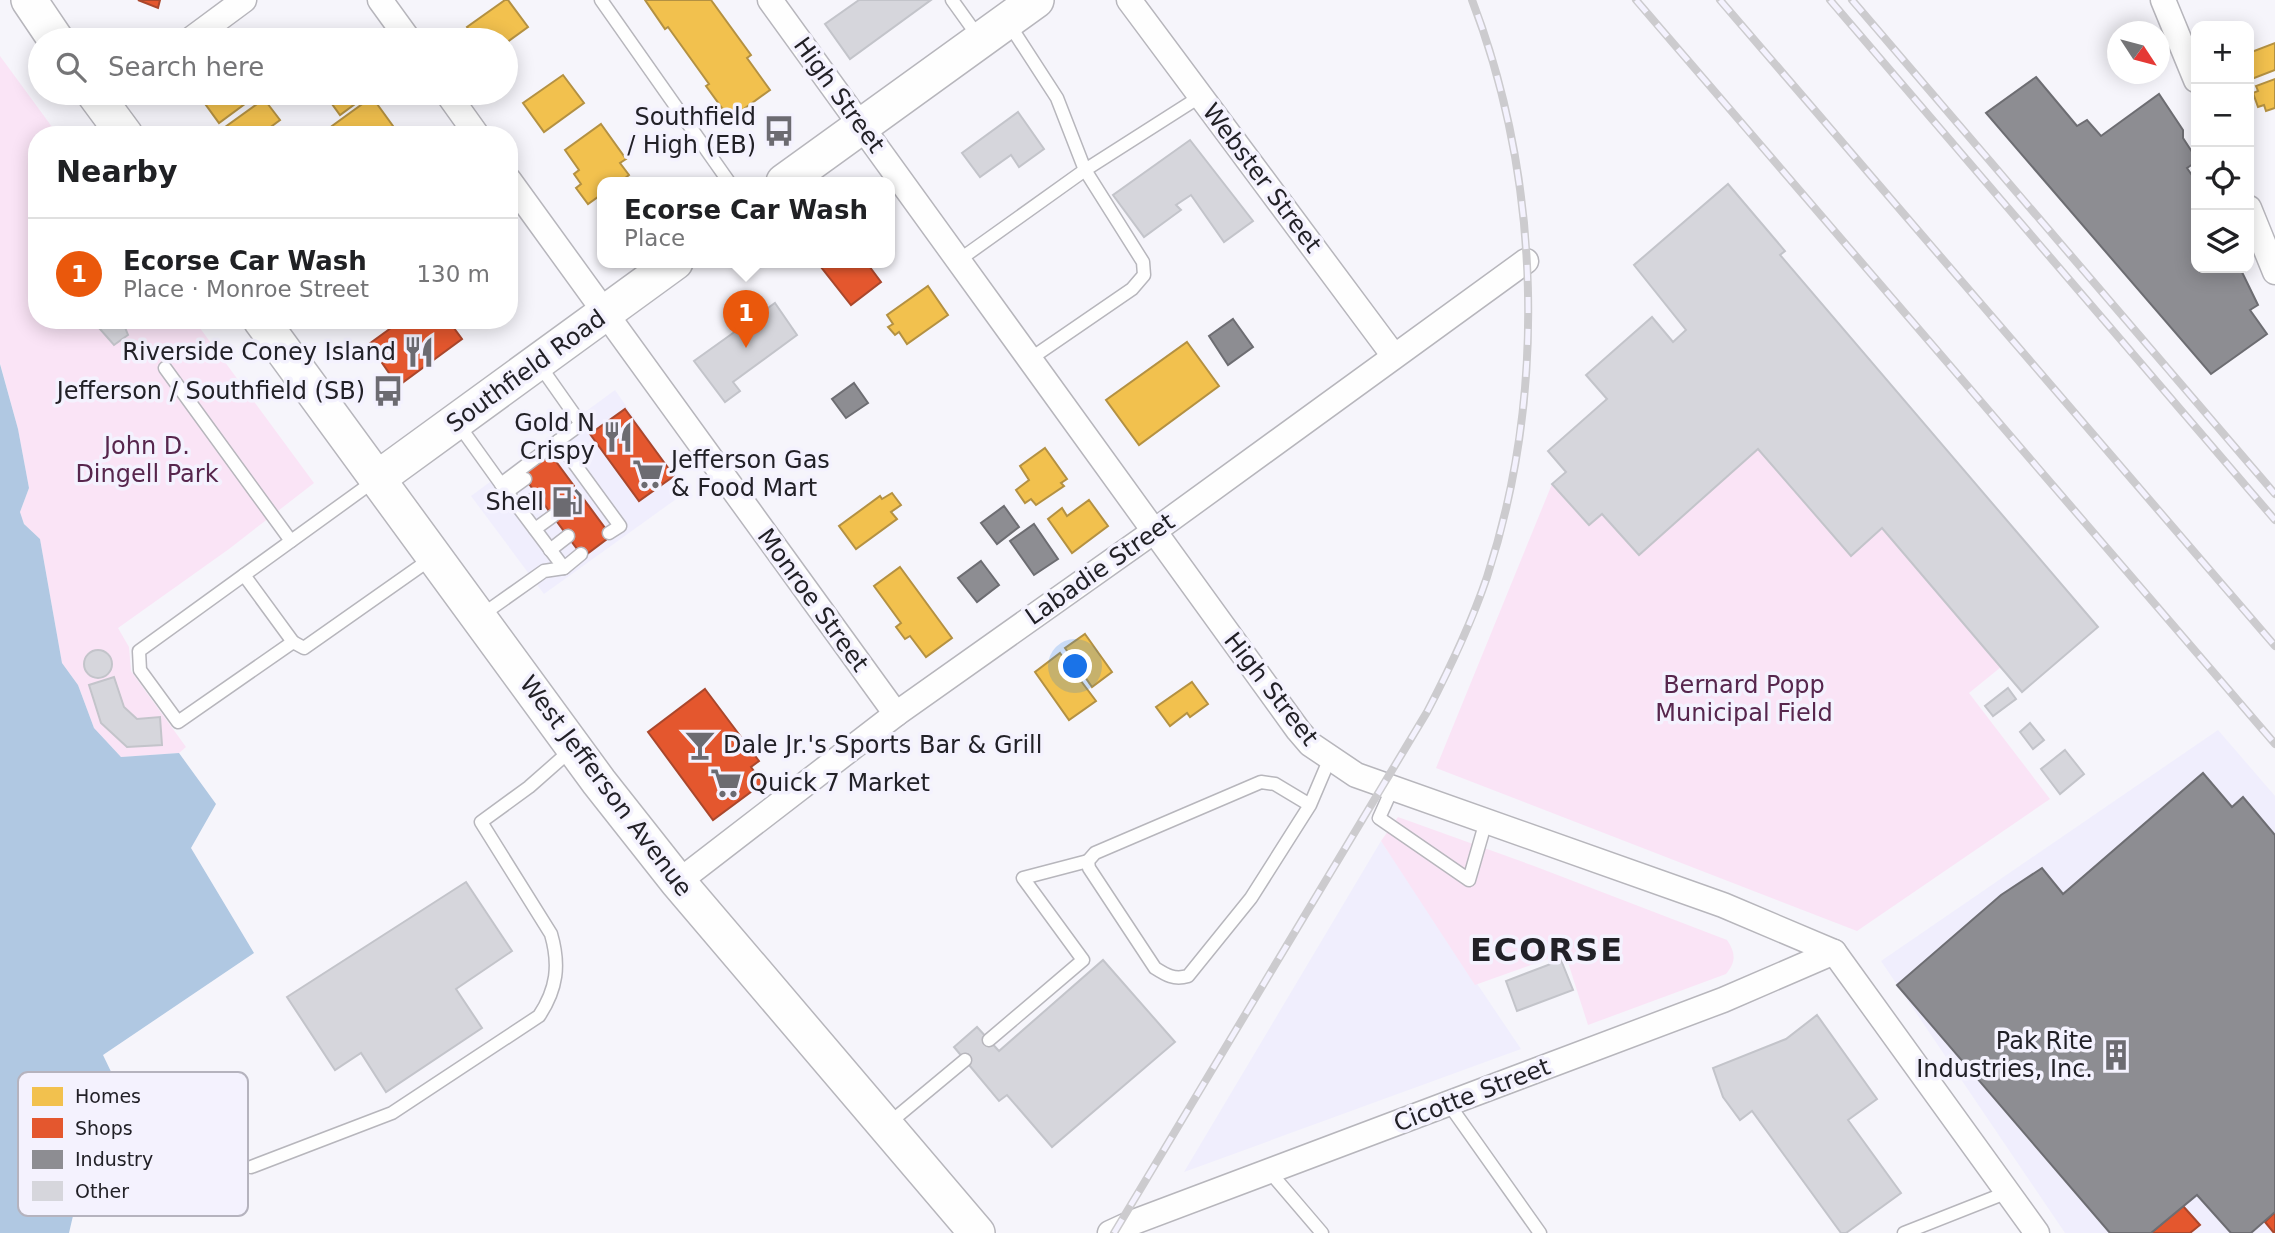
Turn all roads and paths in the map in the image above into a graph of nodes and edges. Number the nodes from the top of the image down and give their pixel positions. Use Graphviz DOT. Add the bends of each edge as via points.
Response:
graph roads {
  1 [pos="29,0"];
  2 [pos="244,0"];
  3 [pos="380,0"];
  4 [pos="601,0"];
  5 [pos="770,0"];
  6 [pos="951,0"];
  7 [pos="1036,0"];
  8 [pos="1129,0"];
  9 [pos="2164,0"];
  10 [pos="48,28"];
  11 [pos="206,28"];
  12 [pos="400,28"];
  13 [pos="993,30"];
  14 [pos="2191,67"];
  15 [pos="1201,96"];
  16 [pos="110,105"];
  17 [pos="456,105"];
  18 [pos="120,126"];
  19 [pos="471,126"];
  20 [pos="862,126"];
  21 [pos="1084,170"];
  22 [pos="725,177"];
  23 [pos="791,177"];
  24 [pos="518,192"];
  25 [pos="2250,210"];
  26 [pos="959,260"];
  27 [pos="1526,261"];
  28 [pos="667,268"];
  29 [pos="2275,272"];
  30 [pos="606,313"];
  31 [pos="268,329"];
  32 [pos="1394,356"];
  33 [pos="1030,359"];
  34 [pos="538,362"];
  35 [pos="165,369"];
  36 [pos="456,422"];
  37 [pos="562,446"];
  38 [pos="554,458"];
  39 [pos="578,467"];
  40 [pos="566,475"];
  41 [pos="377,479"];
  42 [pos="526,479"];
  43 [pos="504,488"];
  44 [pos="538,496"];
  45 [pos="520,509"];
  46 [pos="553,516"];
  47 [pos="535,529"];
  48 [pos="610,533"];
  49 [pos="1153,533"];
  50 [pos="568,536"];
  51 [pos="290,541"];
  52 [pos="550,550"];
  53 [pos="581,554"];
  54 [pos="435,555"];
  55 [pos="564,568"];
  56 [pos="244,575"];
  57 [pos="479,618"];
  58 [pos="293,642"];
  59 [pos="896,714"];
  60 [pos="574,747"];
  61 [pos="1330,758"];
  62 [pos="1393,787"];
  63 [pos="1310,805"];
  64 [pos="1486,821"];
  65 [pos="1088,861"];
  66 [pos="678,882"];
  67 [pos="1833,952"];
  68 [pos="989,1040"];
  69 [pos="965,1060"];
  70 [pos="1448,1103"];
  71 [pos="885,1127"];
  72 [pos="251,1167"];
  73 [pos="1269,1171"];
  74 [pos="2008,1192"];
  75 [pos="977,1233"];
  76 [pos="1110,1233"];
  77 [pos="1321,1233"];
  78 [pos="1540,1233"];
  79 [pos="1904,1233"];
  80 [pos="2037,1233"];
  1 -- 10 [label="main road"];
  2 -- 11 [label="street"];
  3 -- 12 [label="street"];
  4 -- 22 [label="lane"];
  5 -- 20 [label="street, High Street"];
  6 -- 13 [label="lane"];
  7 -- 13 [label="main road"];
  8 -- 15 [label="street, Webster Street"];
  9 -- 14 [label="street"];
  13 -- 20 [label="main road"];
  13 -- 21 [label="lane" via="1057,98"];
  15 -- 21 [label="lane"];
  15 -- 32 [label="street, Webster Street"];
  16 -- 18 [label="main road"];
  17 -- 19 [label="street"];
  20 -- 23 [label="main road"];
  20 -- 26 [label="street, High Street"];
  21 -- 26 [label="lane"];
  21 -- 33 [label="lane" via="1143,262 1144,275 1132,289"];
  24 -- 30 [label="street, Monroe Street"];
  25 -- 29 [label="street"];
  26 -- 33 [label="street, High Street"];
  27 -- 32 [label="street, Labadie Street"];
  28 -- 30 [label="main road, Southfield Road"];
  30 -- 34 [label="main road, Southfield Road"];
  30 -- 59 [label="street, Monroe Street"];
  31 -- 41 [label="main road, West Jefferson Avenue"];
  32 -- 49 [label="street, Labadie Street"];
  33 -- 49 [label="street, High Street"];
  34 -- 36 [label="main road, Southfield Road"];
  34 -- 37 [label="lane" via="581,424"];
  35 -- 51 [label="lane"];
  36 -- 41 [label="main road, Southfield Road"];
  36 -- 43 [label="lane"];
  37 -- 38 [label="lane"];
  37 -- 39 [label="lane"];
  37 -- 43 [label="lane"];
  39 -- 40 [label="lane"];
  39 -- 48 [label="lane" via="587,491 620,526"];
  41 -- 51 [label="lane"];
  41 -- 54 [label="main road, West Jefferson Avenue"];
  42 -- 43 [label="lane"];
  43 -- 45 [label="lane"];
  44 -- 45 [label="lane"];
  45 -- 47 [label="lane"];
  46 -- 47 [label="lane"];
  47 -- 52 [label="lane"];
  49 -- 59 [label="street, Labadie Street"];
  49 -- 61 [label="street, High Street" via="1298,730"];
  50 -- 52 [label="lane"];
  51 -- 56 [label="lane"];
  52 -- 55 [label="lane"];
  53 -- 55 [label="lane"];
  54 -- 57 [label="main road, West Jefferson Avenue"];
  54 -- 58 [label="lane" via="304,648"];
  55 -- 57 [label="lane" via="544,571"];
  56 -- 58 [label="lane"];
  56 -- 58 [label="lane" via="139,651 140,670 178,722"];
  57 -- 60 [label="main road, West Jefferson Avenue"];
  59 -- 66 [label="street, Labadie Street"];
  60 -- 66 [label="main road, West Jefferson Avenue"];
  60 -- 72 [label="lane" via="481,822 551,933 556,979 539,1016 392,1113"];
  61 -- 62 [label="street, High Street" via="1356,775"];
  61 -- 63 [label="lane"];
  62 -- 64 [label="street, High Street"];
  62 -- 64 [label="lane" via="1378,818 1469,880"];
  63 -- 65 [label="lane" via="1275,784 1261,782 1095,853"];
  63 -- 65 [label="lane" via="1251,898 1198,966 1179,979 1154,968"];
  64 -- 67 [label="street, High Street" via="1723,905"];
  65 -- 68 [label="lane" via="1023,878 1083,960"];
  66 -- 71 [label="main road, West Jefferson Avenue"];
  67 -- 70 [label="street, Cicotte Street" via="1723,1000"];
  67 -- 74 [label="street"];
  69 -- 71 [label="lane"];
  70 -- 73 [label="street, Cicotte Street"];
  70 -- 78 [label="lane"];
  71 -- 75 [label="main road, West Jefferson Avenue"];
  73 -- 76 [label="street, Cicotte Street"];
  73 -- 77 [label="lane"];
  74 -- 79 [label="lane"];
  74 -- 80 [label="street"];
}
